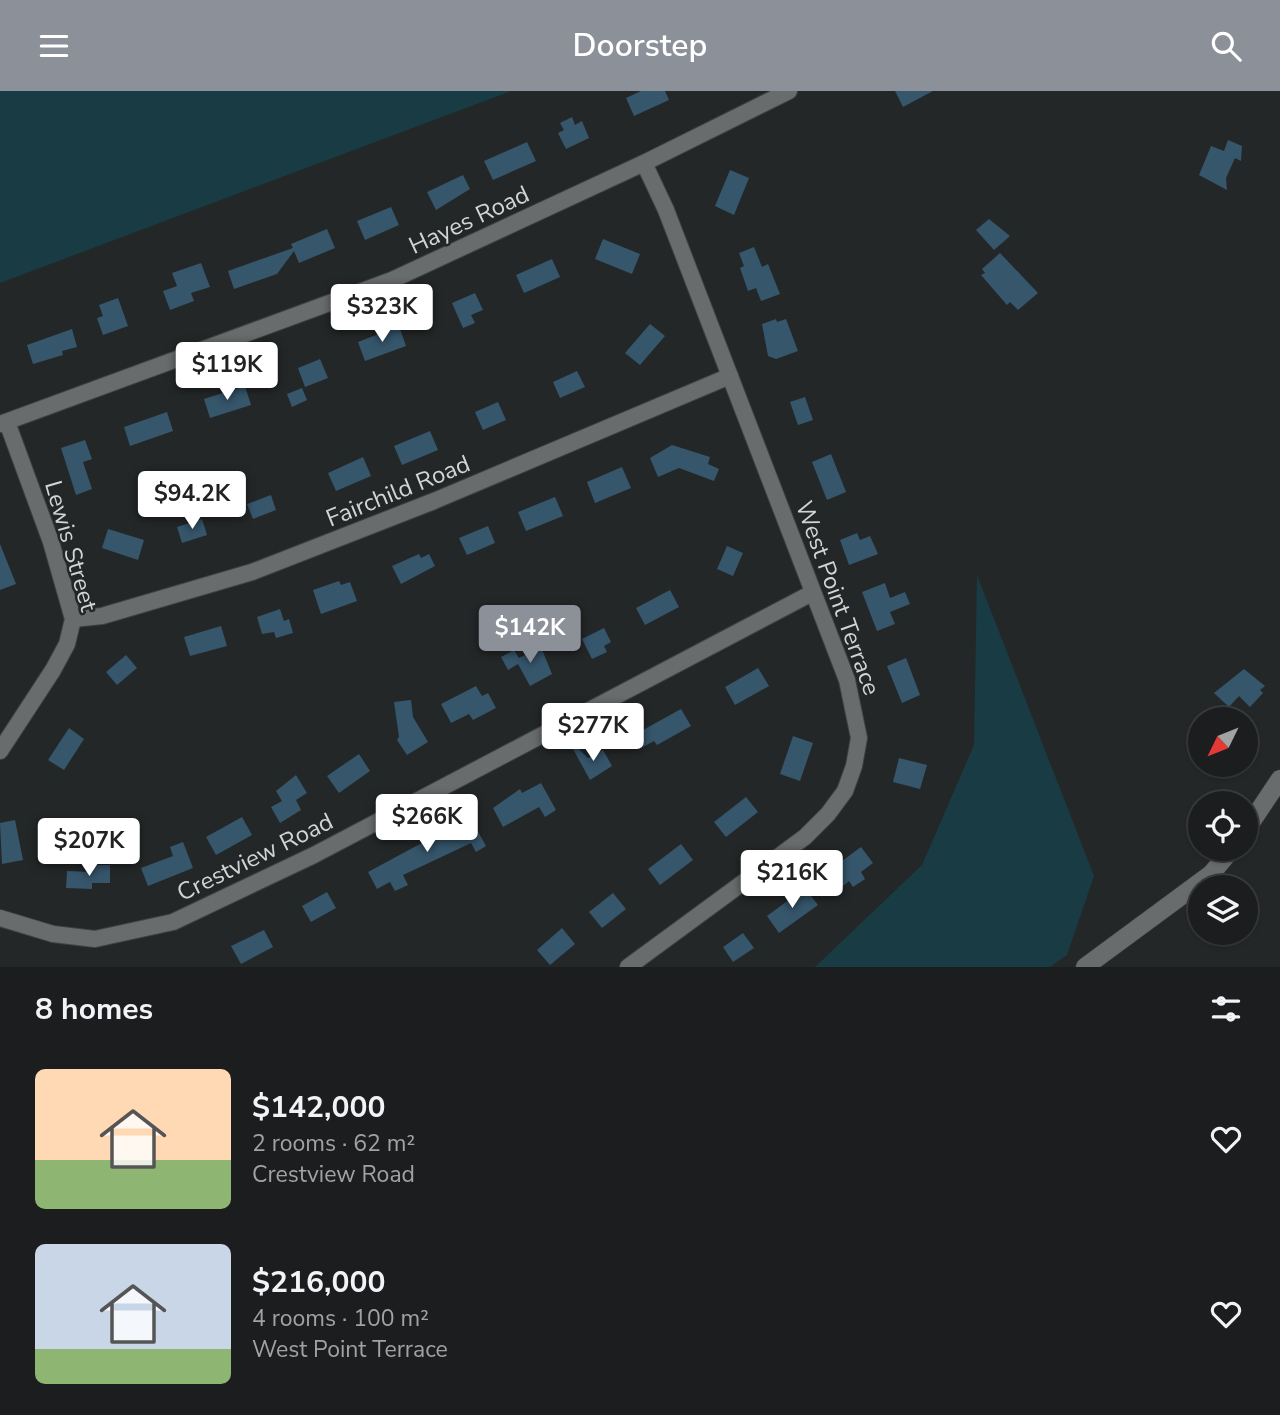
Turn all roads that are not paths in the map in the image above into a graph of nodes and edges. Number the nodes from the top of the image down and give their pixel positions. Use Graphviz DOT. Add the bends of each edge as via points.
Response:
graph roads {
  1 [pos="789,91"];
  2 [pos="644,163"];
  3 [pos="730,376"];
  4 [pos="4,423"];
  5 [pos="813,593"];
  6 [pos="74,619"];
  7 [pos="0,751"];
  8 [pos="1280,779"];
  9 [pos="1258,812"];
  10 [pos="1221,861"];
  11 [pos="0,918"];
  12 [pos="628,967"];
  13 [pos="1085,967"];
  1 -- 2 [label="street, Hayes Road"];
  2 -- 3 [label="street, West Point Terrace"];
  2 -- 4 [label="street, Hayes Road" via="392,280"];
  3 -- 5 [label="street, West Point Terrace"];
  3 -- 6 [label="street, Fairchild Road" via="290,558 103,615"];
  4 -- 6 [label="street, Lewis Street" via="51,542"];
  5 -- 11 [label="street, Crestview Road" via="314,855 173,922 96,939 53,934"];
  5 -- 12 [label="street, West Point Terrace" via="847,680 859,738 845,790 805,837"];
  6 -- 7 [label="street, Lewis Street" via="53,670"];
  8 -- 9 [label="main road"];
  10 -- 13 [label="main road" via="1211,874"];
}
